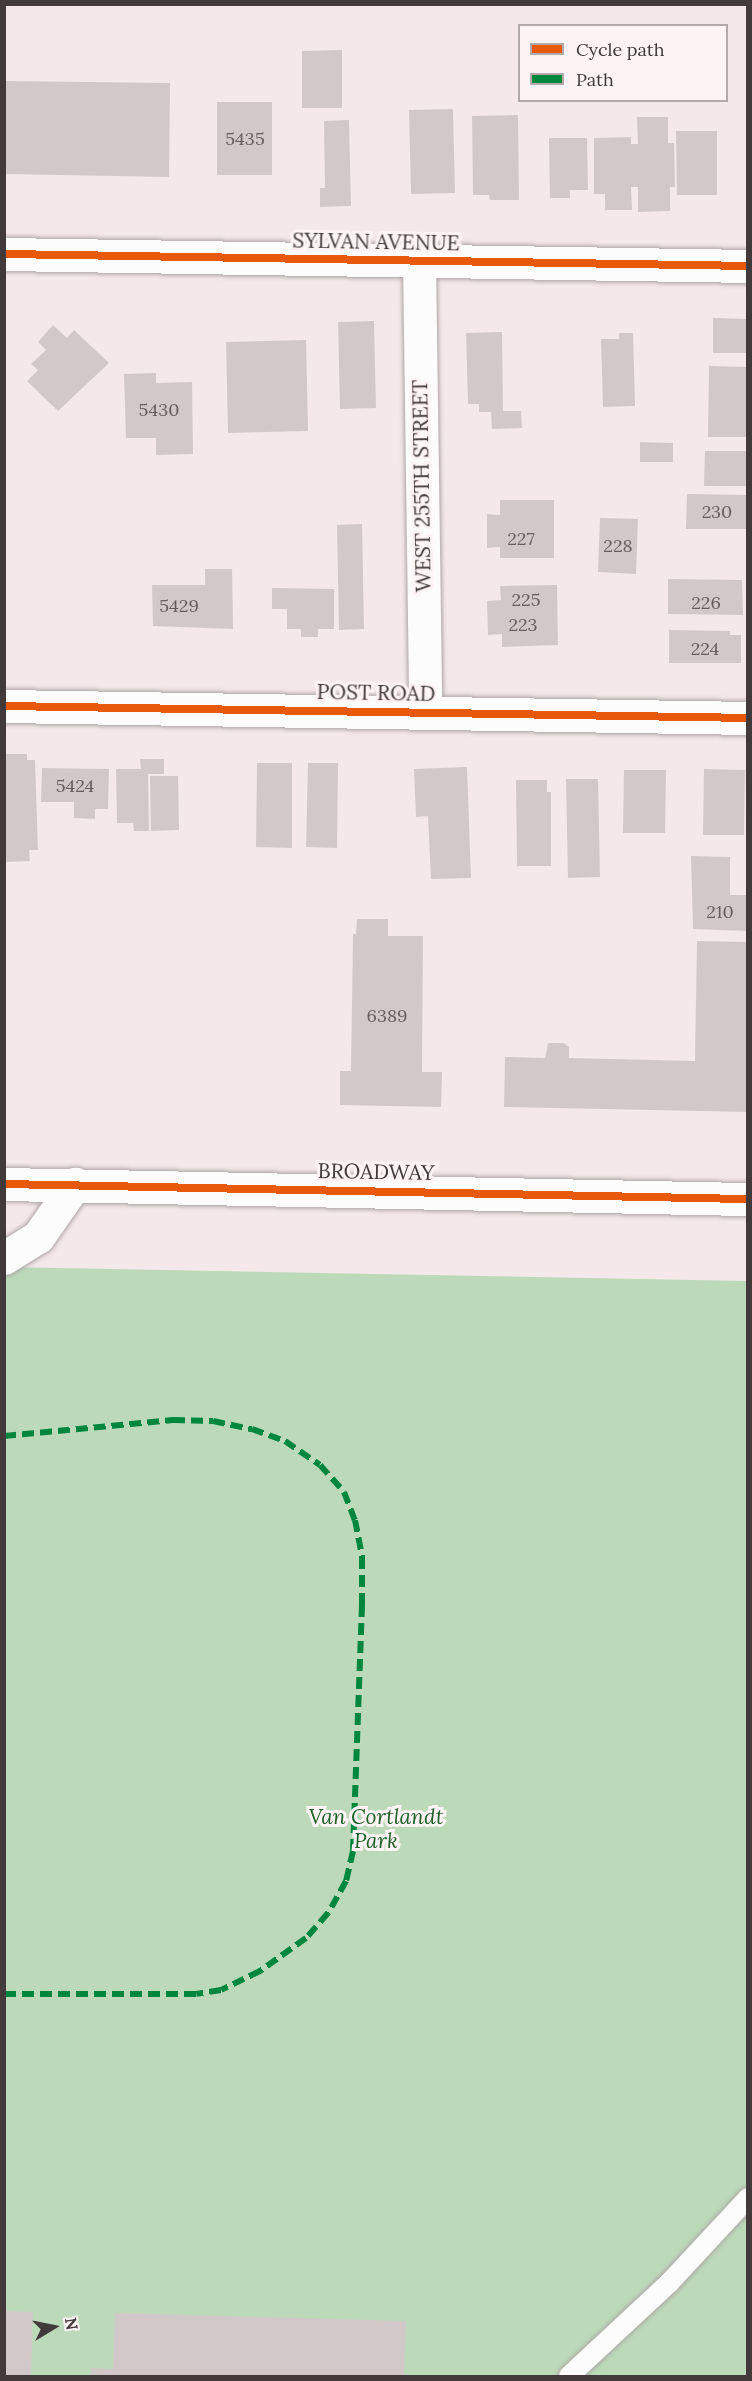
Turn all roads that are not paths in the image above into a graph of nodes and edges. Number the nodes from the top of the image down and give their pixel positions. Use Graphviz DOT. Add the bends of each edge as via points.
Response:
graph roads {
  1 [pos="4,254"];
  2 [pos="419,260"];
  3 [pos="747,266"];
  4 [pos="4,706"];
  5 [pos="425,712"];
  6 [pos="747,718"];
  7 [pos="4,1184"];
  8 [pos="75,1185"];
  9 [pos="747,1199"];
  10 [pos="4,1258"];
  11 [pos="747,2198"];
  12 [pos="569,2376"];
  1 -- 2 [label="main road, SYLVAN AVENUE"];
  2 -- 3 [label="main road, SYLVAN AVENUE"];
  2 -- 5 [label="main road, WEST 255TH STREET"];
  4 -- 5 [label="main road, POST ROAD"];
  5 -- 6 [label="main road, POST ROAD"];
  7 -- 8 [label="main road, BROADWAY"];
  8 -- 9 [label="main road, BROADWAY"];
  8 -- 10 [label="main road" via="38,1237"];
  11 -- 12 [label="lane" via="669,2283"];
}
